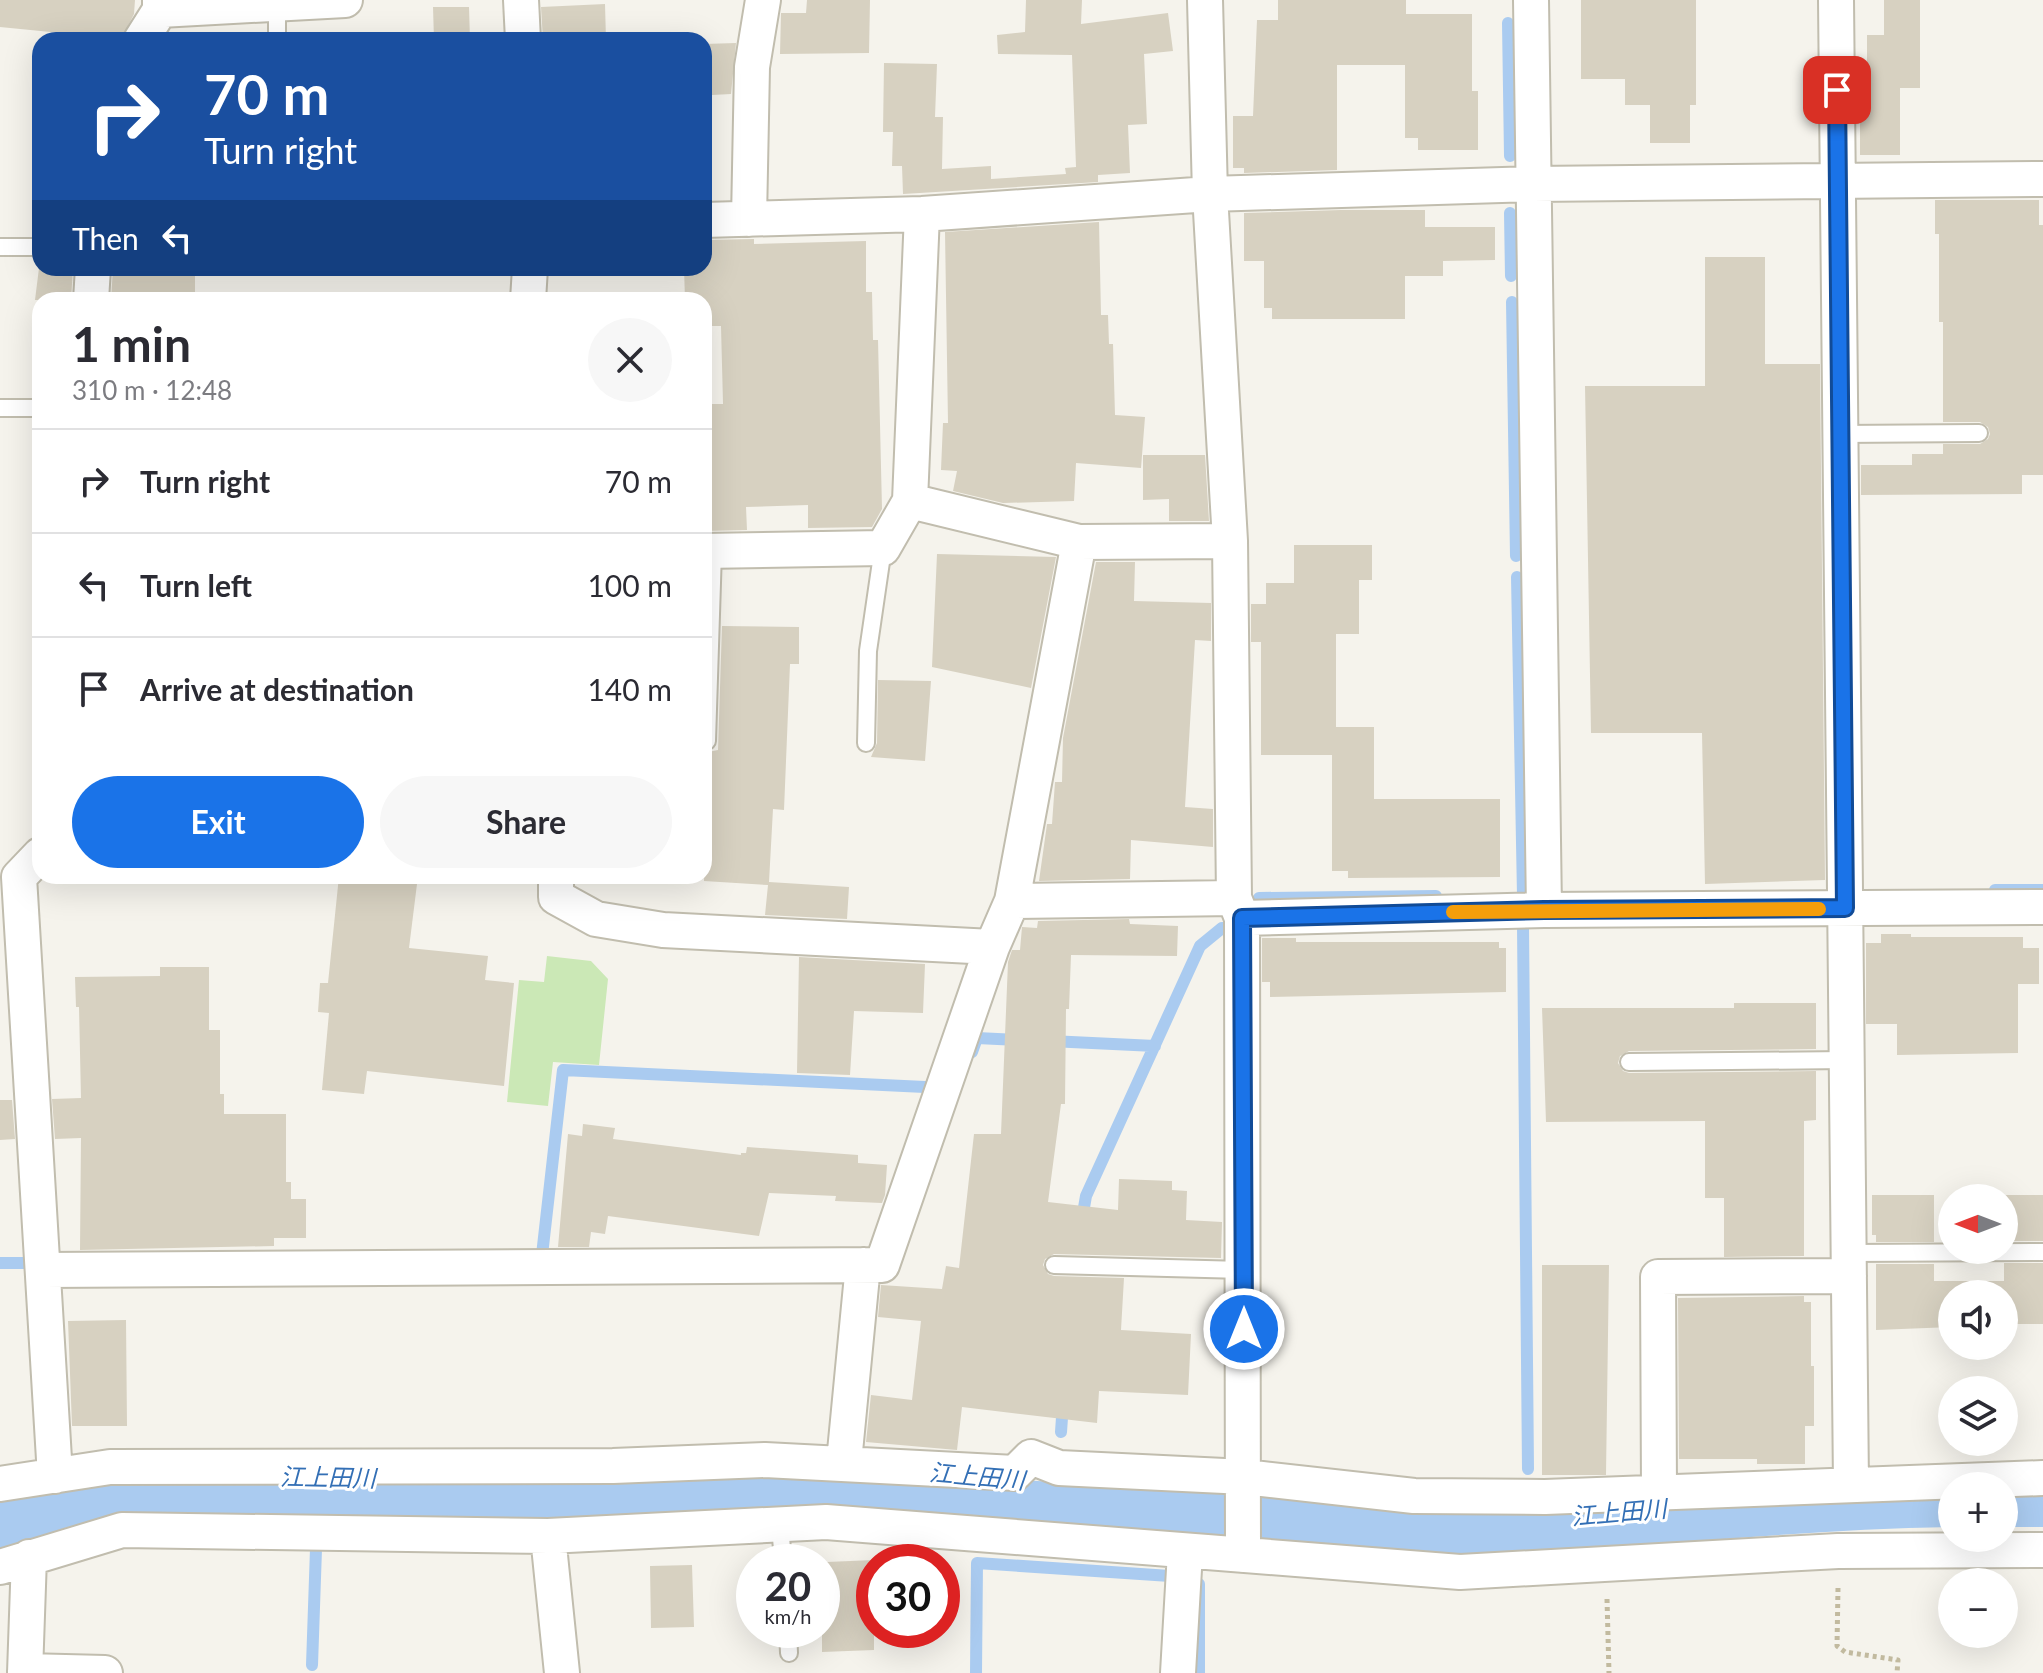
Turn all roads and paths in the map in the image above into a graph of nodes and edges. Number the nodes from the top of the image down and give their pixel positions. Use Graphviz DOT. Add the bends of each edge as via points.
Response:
graph roads {
  1 [pos="345,0"];
  2 [pos="521,0"];
  3 [pos="763,0"];
  4 [pos="1205,0"];
  5 [pos="1531,0"];
  6 [pos="1836,0"];
  7 [pos="277,4"];
  8 [pos="160,5"];
  9 [pos="145,32"];
  10 [pos="277,32"];
  11 [pos="523,32"];
  12 [pos="2043,179"];
  13 [pos="1837,180"];
  14 [pos="1533,184"];
  15 [pos="1210,194"];
  16 [pos="922,214"];
  17 [pos="749,219"];
  18 [pos="712,220"];
  19 [pos="0,247"];
  20 [pos="32,247"];
  21 [pos="0,408"];
  22 [pos="32,408"];
  23 [pos="1979,433"];
  24 [pos="1840,434"];
  25 [pos="910,501"];
  26 [pos="1230,541"];
  27 [pos="1079,542"];
  28 [pos="883,548"];
  29 [pos="712,551"];
  30 [pos="866,743"];
  31 [pos="32,863"];
  32 [pos="556,884"];
  33 [pos="1012,901"];
  34 [pos="2043,907"];
  35 [pos="1238,908"];
  36 [pos="1845,908"];
  37 [pos="1544,910"];
  38 [pos="992,947"];
  39 [pos="1847,1060"];
  40 [pos="1629,1062"];
  41 [pos="2043,1252"];
  42 [pos="863,1265"];
  43 [pos="1054,1265"];
  44 [pos="1849,1265"];
  45 [pos="44,1270"];
  46 [pos="1243,1270"];
  47 [pos="844,1462"];
  48 [pos="55,1476"];
  49 [pos="2043,1478"];
  50 [pos="0,1484"];
  51 [pos="1851,1485"];
  52 [pos="1244,1486"];
  53 [pos="1659,1492"];
  54 [pos="780,1525"];
  55 [pos="548,1536"];
  56 [pos="782,1544"];
  57 [pos="1243,1550"];
  58 [pos="2043,1550"];
  59 [pos="1838,1551"];
  60 [pos="1185,1552"];
  61 [pos="14,1562"];
  62 [pos="1607,1566"];
  63 [pos="789,1648"];
  64 [pos="789,1653"];
  65 [pos="25,1672"];
  66 [pos="105,1673"];
  67 [pos="562,1673"];
  68 [pos="1178,1673"];
  69 [pos="1609,1673"];
  70 [pos="1897,1673"];
  1 -- 7 [label="street"];
  2 -- 11 [label="street"];
  3 -- 17 [label="street" via="752,67"];
  4 -- 15 [label="street"];
  5 -- 14 [label="street"];
  6 -- 13 [label="street"];
  7 -- 8 [label="street"];
  7 -- 10 [label="lane"];
  8 -- 9 [label="street"];
  12 -- 13 [label="street"];
  13 -- 14 [label="street"];
  13 -- 24 [label="street"];
  14 -- 15 [label="street"];
  14 -- 37 [label="street"];
  15 -- 16 [label="street"];
  15 -- 26 [label="street"];
  16 -- 17 [label="street"];
  16 -- 25 [label="street"];
  17 -- 18 [label="street"];
  19 -- 20 [label="lane"];
  21 -- 22 [label="lane"];
  23 -- 24 [label="lane"];
  24 -- 36 [label="street"];
  25 -- 27 [label="street"];
  25 -- 28 [label="street"];
  26 -- 27 [label="street"];
  26 -- 35 [label="street"];
  27 -- 33 [label="street"];
  28 -- 29 [label="street"];
  28 -- 30 [label="lane" via="868,651"];
  31 -- 45 [label="street" via="19,877"];
  32 -- 38 [label="street" via="556,897 596,919 663,930"];
  33 -- 35 [label="street"];
  33 -- 38 [label="street"];
  34 -- 36 [label="street"];
  35 -- 37 [label="street"];
  35 -- 46 [label="street"];
  36 -- 37 [label="street"];
  36 -- 39 [label="street"];
  38 -- 42 [label="street" via="882,1265"];
  39 -- 40 [label="lane"];
  39 -- 44 [label="street"];
  41 -- 44 [label="lane"];
  42 -- 45 [label="street"];
  42 -- 47 [label="street"];
  43 -- 46 [label="lane"];
  44 -- 51 [label="street"];
  44 -- 53 [label="street" via="1658,1277"];
  45 -- 48 [label="street"];
  46 -- 52 [label="street"];
  47 -- 48 [label="street" via="110,1467"];
  47 -- 52 [label="street" via="1015,1473 1031,1457 1059,1468"];
  48 -- 50 [label="street"];
  49 -- 51 [label="street"];
  51 -- 53 [label="street"];
  52 -- 53 [label="street" via="1414,1496"];
  52 -- 57 [label="street"];
  54 -- 55 [label="street"];
  54 -- 56 [label="lane"];
  54 -- 60 [label="street" via="826,1522"];
  55 -- 61 [label="street" via="122,1530"];
  55 -- 67 [label="street"];
  57 -- 60 [label="street"];
  57 -- 62 [label="street" via="1460,1572"];
  58 -- 59 [label="street"];
  59 -- 62 [label="street"];
  59 -- 70 [label="path" via="1837,1646 1845,1652 1898,1660"];
  60 -- 68 [label="street"];
  61 -- 65 [label="street"];
  62 -- 69 [label="path"];
  63 -- 64 [label="lane"];
  65 -- 66 [label="street"];
}
